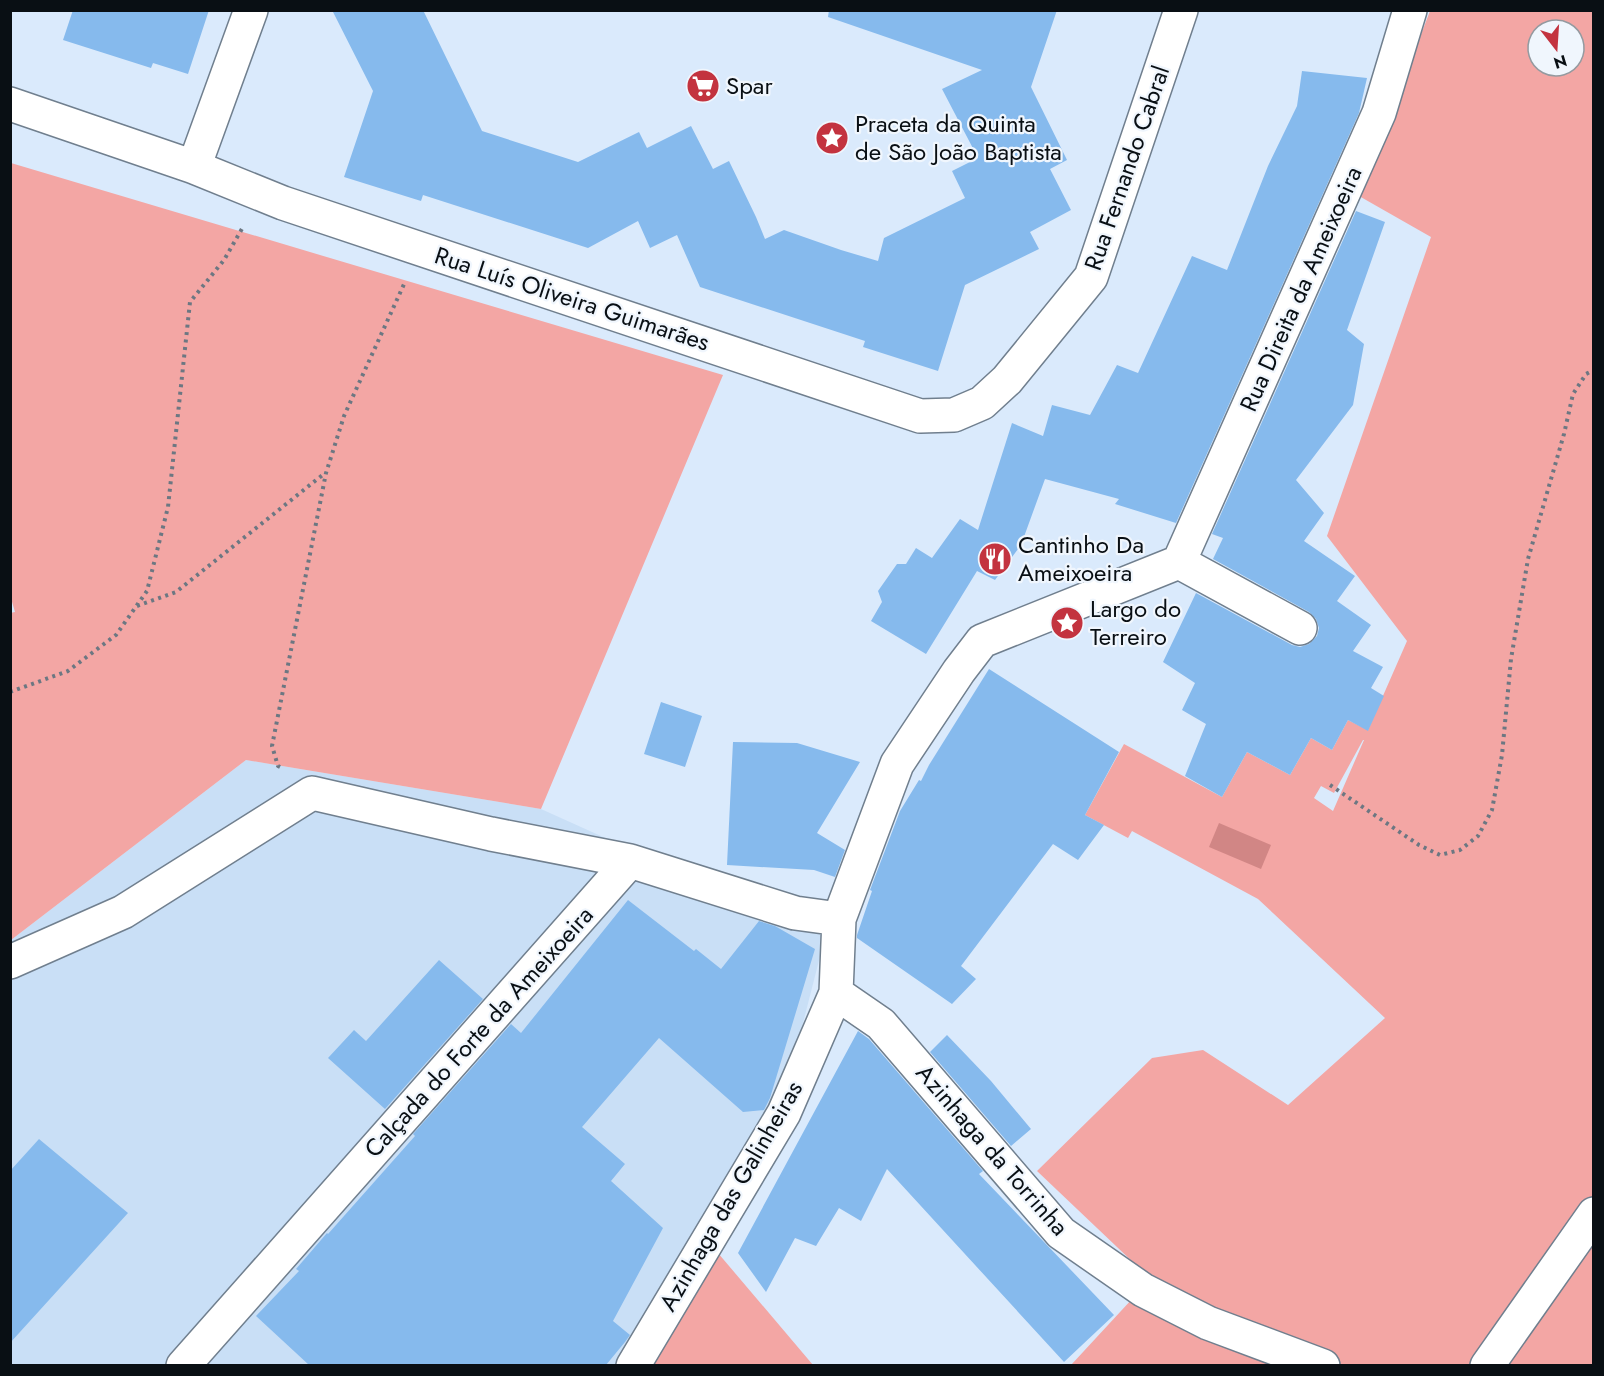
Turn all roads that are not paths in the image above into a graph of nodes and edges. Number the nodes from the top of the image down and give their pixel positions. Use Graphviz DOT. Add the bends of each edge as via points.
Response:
graph roads {
  1 [pos="251,10"];
  2 [pos="1181,10"];
  3 [pos="1410,10"];
  4 [pos="10,104"];
  5 [pos="194,167"];
  6 [pos="954,415"];
  7 [pos="1179,562"];
  8 [pos="1300,628"];
  9 [pos="630,861"];
  10 [pos="839,919"];
  11 [pos="10,962"];
  12 [pos="836,993"];
  13 [pos="1593,1214"];
  14 [pos="183,1365"];
  15 [pos="633,1365"];
  16 [pos="1323,1365"];
  17 [pos="1487,1365"];
  1 -- 5 [label="street"];
  2 -- 6 [label="street, Rua Fernando Cabral" via="1091,277 1007,380 982,403"];
  3 -- 7 [label="street, Rua Direita da Ameixoeira" via="1378,113"];
  4 -- 5 [label="street, Rua Luís Oliveira Guimarães"];
  5 -- 6 [label="street, Rua Luís Oliveira Guimarães" via="283,203 920,416"];
  7 -- 8 [label="street"];
  7 -- 10 [label="street" via="982,641 897,764"];
  9 -- 10 [label="street" via="795,913"];
  9 -- 11 [label="street" via="312,794 123,912"];
  9 -- 14 [label="street, Calçada do Forte da Ameixoeira"];
  10 -- 12 [label="street, Azinhaga das Galinheiras"];
  12 -- 15 [label="street, Azinhaga das Galinheiras" via="784,1113"];
  12 -- 16 [label="street, Azinhaga da Torrinha" via="881,1024 1061,1233 1143,1290 1208,1323"];
  13 -- 17 [label="street"];
}
